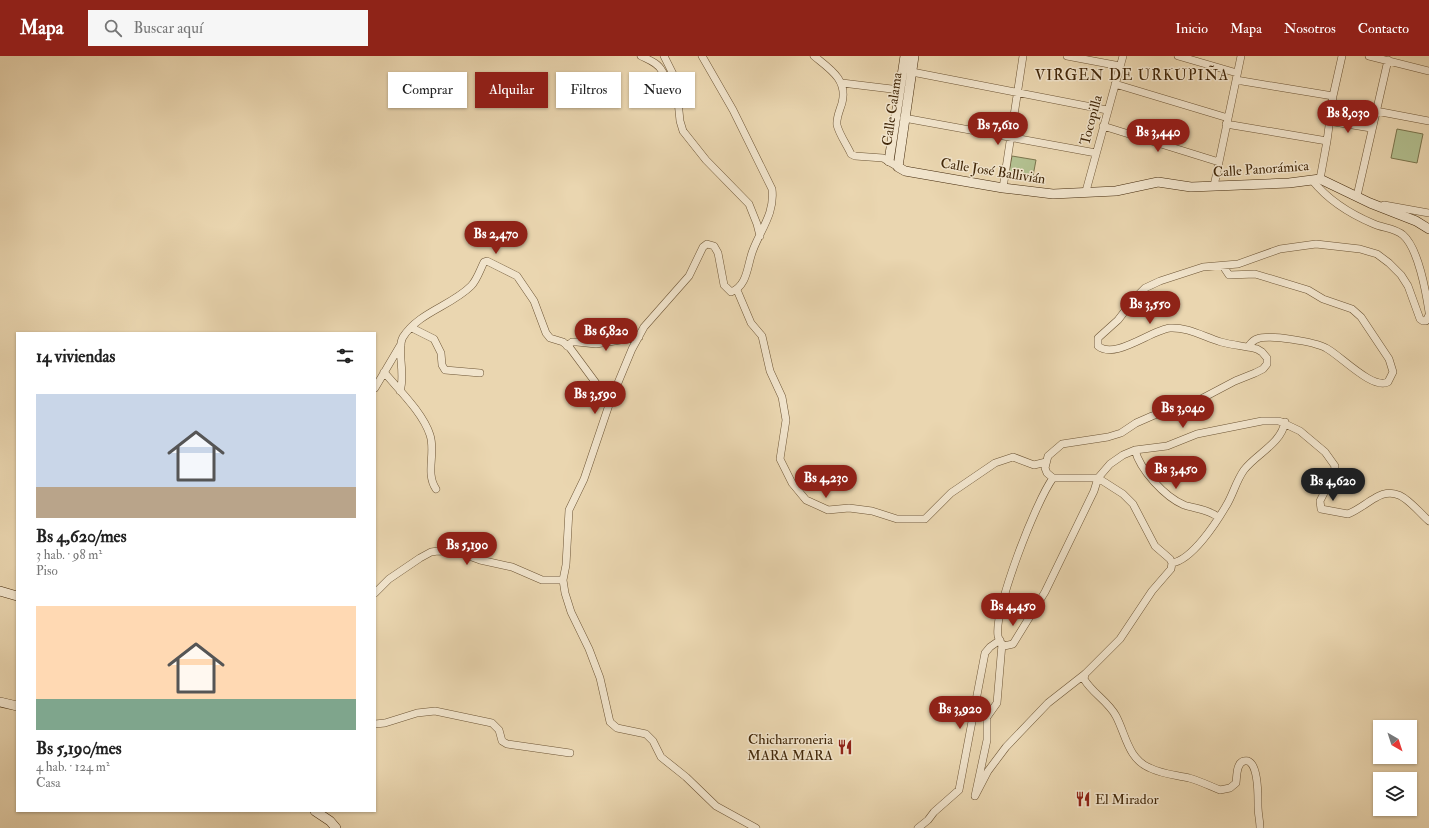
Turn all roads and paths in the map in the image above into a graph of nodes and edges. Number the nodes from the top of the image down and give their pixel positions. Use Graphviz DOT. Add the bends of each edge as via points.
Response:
graph roads {
  1 [pos="641,56"];
  2 [pos="664,56"];
  3 [pos="702,56"];
  4 [pos="814,56"];
  5 [pos="905,56"];
  6 [pos="914,56"];
  7 [pos="1022,56"];
  8 [pos="1067,56"];
  9 [pos="1123,56"];
  10 [pos="1178,56"];
  11 [pos="1241,56"];
  12 [pos="1342,56"];
  13 [pos="1370,56"];
  14 [pos="1385,59"];
  15 [pos="1120,66"];
  16 [pos="1429,71"];
  17 [pos="663,72"];
  18 [pos="671,72"];
  19 [pos="912,72"];
  20 [pos="1236,77"];
  21 [pos="842,83"];
  22 [pos="1115,84"];
  23 [pos="900,90"];
  24 [pos="1016,93"];
  25 [pos="1333,96"];
  26 [pos="679,108"];
  27 [pos="1107,110"];
  28 [pos="1376,111"];
  29 [pos="904,118"];
  30 [pos="1227,121"];
  31 [pos="1328,121"];
  32 [pos="1429,121"];
  33 [pos="1103,126"];
  34 [pos="1372,128"];
  35 [pos="1010,138"];
  36 [pos="1327,141"];
  37 [pos="1096,153"];
  38 [pos="889,161"];
  39 [pos="1219,162"];
  40 [pos="898,167"];
  41 [pos="1316,180"];
  42 [pos="1214,186"];
  43 [pos="1003,188"];
  44 [pos="1086,191"];
  45 [pos="1356,196"];
  46 [pos="1370,203"];
  47 [pos="1429,213"];
  48 [pos="1429,229"];
  49 [pos="760,236"];
  50 [pos="1223,266"];
  51 [pos="737,290"];
  52 [pos="1429,314"];
  53 [pos="412,328"];
  54 [pos="639,337"];
  55 [pos="401,344"];
  56 [pos="567,346"];
  57 [pos="1248,347"];
  58 [pos="384,372"];
  59 [pos="480,372"];
  60 [pos="376,386"];
  61 [pos="400,391"];
  62 [pos="610,402"];
  63 [pos="1285,422"];
  64 [pos="1135,450"];
  65 [pos="1046,462"];
  66 [pos="1053,478"];
  67 [pos="1098,478"];
  68 [pos="436,489"];
  69 [pos="1218,517"];
  70 [pos="1429,521"];
  71 [pos="1172,563"];
  72 [pos="563,580"];
  73 [pos="0,591"];
  74 [pos="376,592"];
  75 [pos="16,596"];
  76 [pos="1001,642"];
  77 [pos="1085,674"];
  78 [pos="0,702"];
  79 [pos="16,706"];
  80 [pos="376,724"];
  81 [pos="570,754"];
  82 [pos="316,812"];
  83 [pos="336,828"];
  84 [pos="756,828"];
  85 [pos="918,828"];
  86 [pos="1260,828"];
  1 -- 17 [label="street" via="655,63"];
  2 -- 18 [label="street"];
  3 -- 49 [label="street" via="733,110 772,189 774,198 770,214"];
  4 -- 21 [label="street" via="837,75"];
  5 -- 23 [label="street"];
  6 -- 19 [label="street, Calle Calama"];
  7 -- 24 [label="street"];
  8 -- 15 [label="street"];
  9 -- 15 [label="street, Tocopilla"];
  10 -- 20 [label="street"];
  11 -- 20 [label="street"];
  12 -- 25 [label="street"];
  13 -- 14 [label="street"];
  14 -- 16 [label="street"];
  14 -- 28 [label="street"];
  15 -- 22 [label="street, Tocopilla"];
  19 -- 24 [label="street"];
  19 -- 29 [label="street, Calle Calama"];
  20 -- 25 [label="street"];
  20 -- 30 [label="street"];
  21 -- 23 [label="street"];
  21 -- 38 [label="street" via="843,97 838,126 851,154"];
  22 -- 27 [label="street, Tocopilla"];
  22 -- 30 [label="street"];
  23 -- 38 [label="street"];
  24 -- 27 [label="street"];
  24 -- 35 [label="street"];
  25 -- 31 [label="street"];
  26 -- 49 [label="street" via="683,130 706,160 749,204"];
  27 -- 33 [label="street, Tocopilla"];
  28 -- 32 [label="street"];
  28 -- 34 [label="street"];
  29 -- 35 [label="street"];
  29 -- 40 [label="street, Calle Calama"];
  30 -- 36 [label="street"];
  30 -- 39 [label="street"];
  31 -- 34 [label="street"];
  31 -- 36 [label="street"];
  33 -- 37 [label="street, Tocopilla"];
  33 -- 39 [label="street"];
  34 -- 45 [label="street"];
  35 -- 37 [label="street"];
  35 -- 43 [label="street"];
  36 -- 41 [label="street"];
  37 -- 44 [label="street, Tocopilla"];
  38 -- 40 [label="street"];
  39 -- 42 [label="street"];
  40 -- 43 [label="street, Calle José Ballivián" via="905,171"];
  41 -- 42 [label="street, Calle Panorámica"];
  41 -- 45 [label="street, Calle Panorámica"];
  41 -- 52 [label="street" via="1325,195 1350,212 1375,225 1402,234 1409,242 1414,249 1422,276"];
  42 -- 44 [label="street, Calle Panorámica" via="1191,187 1158,182 1116,191"];
  43 -- 44 [label="street, Calle José Ballivián" via="1053,194"];
  45 -- 46 [label="street, Calle Panorámica"];
  46 -- 47 [label="street"];
  46 -- 48 [label="street, Calle Panorámica" via="1416,221"];
  49 -- 51 [label="street" via="745,278"];
  50 -- 52 [label="street" via="1298,246 1316,244 1360,249 1377,254 1401,275 1408,286 1420,319 1426,321"];
  50 -- 57 [label="street" via="1203,267 1145,288 1118,320 1098,338 1098,346 1101,349 1114,349 1171,328 1196,332 1219,341"];
  50 -- 57 [label="street" via="1229,275 1255,274 1308,290 1323,299 1352,309 1361,317 1389,359 1393,372 1388,382 1380,383 1355,370 1329,349 1310,342 1267,337 1254,340"];
  51 -- 54 [label="street" via="731,292 724,286 718,253 714,246 707,244 703,247 689,276 644,327"];
  51 -- 65 [label="street" via="751,323 762,336 770,371 782,397 786,420 780,458 792,483 806,500 828,510 848,508 872,511 897,519 925,519 951,493 995,463 1013,458 1034,465"];
  53 -- 55 [label="street"];
  53 -- 56 [label="street" via="423,317 472,285 484,262 487,261 517,276 534,301 546,333 550,338"];
  53 -- 59 [label="street" via="434,339 446,370"];
  54 -- 56 [label="street" via="596,344 572,342"];
  54 -- 62 [label="street"];
  55 -- 58 [label="street"];
  55 -- 61 [label="street" via="403,383"];
  56 -- 62 [label="street"];
  57 -- 65 [label="street" via="1262,352 1267,358 1267,364 1263,369 1199,400 1136,423 1120,433 1062,444 1048,456"];
  58 -- 60 [label="street"];
  58 -- 61 [label="street"];
  61 -- 68 [label="street" via="422,419 430,434 433,454 430,474"];
  62 -- 72 [label="street" via="584,479 569,510"];
  63 -- 64 [label="street" via="1262,421 1197,434 1167,446"];
  63 -- 69 [label="street" via="1280,436 1244,470 1227,505"];
  63 -- 70 [label="street" via="1325,452 1335,466 1320,501 1321,509 1348,514 1387,492 1395,492"];
  64 -- 67 [label="street" via="1110,464"];
  64 -- 69 [label="street" via="1143,468 1170,497"];
  65 -- 66 [label="street" via="1047,473"];
  66 -- 67 [label="street"];
  66 -- 76 [label="street" via="1036,509 1009,582 998,629"];
  67 -- 71 [label="street" via="1123,494 1133,504 1155,546 1170,558"];
  67 -- 76 [label="street" via="1045,592 1013,644 1004,646"];
  69 -- 71 [label="street" via="1189,554"];
  71 -- 77 [label="street" via="1120,639"];
  72 -- 74 [label="street" via="542,580 512,567 458,552 438,551 420,558 389,579"];
  72 -- 84 [label="street" via="571,612 600,678 610,722 617,728 646,734 653,741 661,757 712,803"];
  73 -- 75 [label="street"];
  76 -- 77 [label="street" via="997,703 987,717 988,740 975,796 988,771 1006,747 1048,703"];
  76 -- 85 [label="street" via="990,647 985,653 958,790"];
  77 -- 86 [label="street" via="1084,679 1088,685 1116,715 1134,756 1149,768 1225,790 1236,783 1241,762 1250,762 1254,768 1259,795"];
  78 -- 79 [label="street"];
  80 -- 81 [label="street" via="417,712 435,711 492,723 499,730 502,741 507,744"];
  82 -- 83 [label="street"];
}
